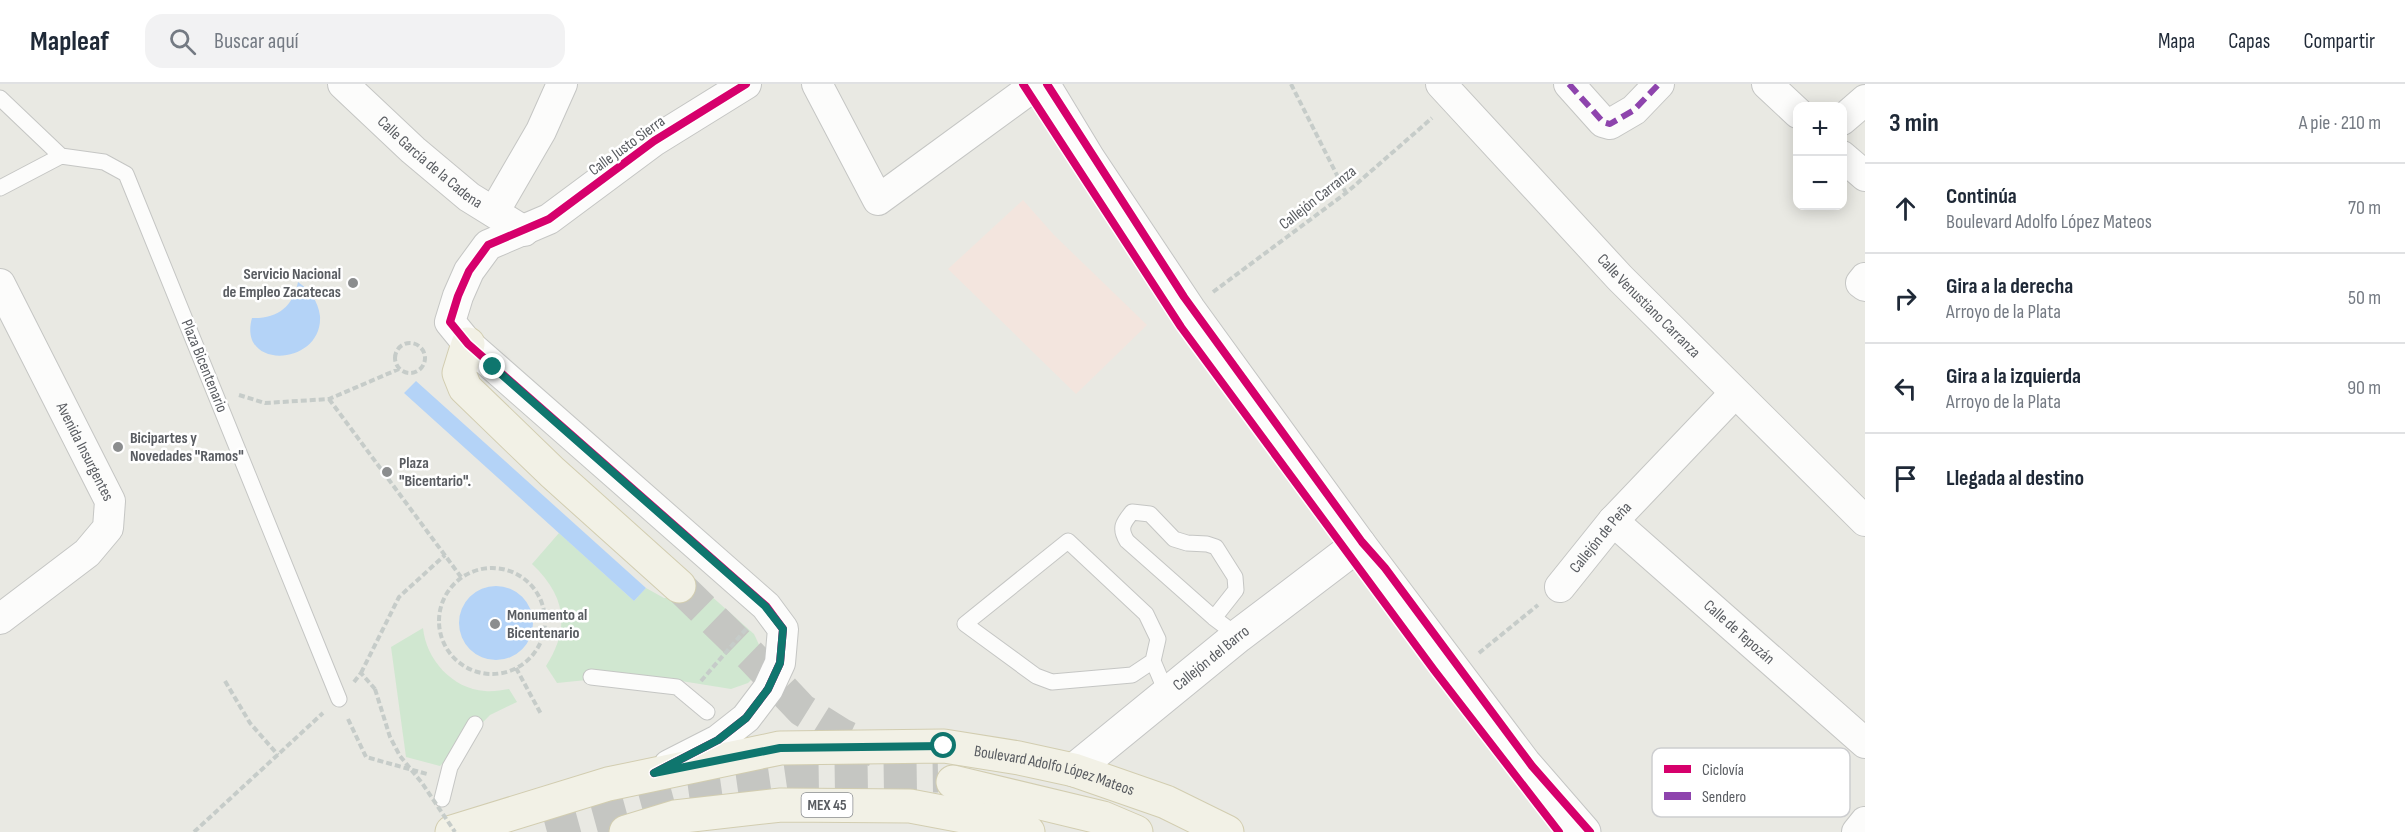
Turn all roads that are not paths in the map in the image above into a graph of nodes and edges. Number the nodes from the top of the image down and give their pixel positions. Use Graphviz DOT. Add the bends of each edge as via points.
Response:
graph roads {
  1 [pos="343,84"];
  2 [pos="562,84"];
  3 [pos="746,84"];
  4 [pos="817,84"];
  5 [pos="1569,84"];
  6 [pos="1659,84"];
  7 [pos="1767,84"];
  8 [pos="1034,86"];
  9 [pos="1448,91"];
  10 [pos="0,98"];
  11 [pos="1865,100"];
  12 [pos="1793,109"];
  13 [pos="1847,116"];
  14 [pos="61,156"];
  15 [pos="1847,160"];
  16 [pos="1865,176"];
  17 [pos="0,188"];
  18 [pos="494,212"];
  19 [pos="524,231"];
  20 [pos="1865,278"];
  21 [pos="0,284"];
  22 [pos="1865,286"];
  23 [pos="468,344"];
  24 [pos="1735,393"];
  25 [pos="1613,521"];
  26 [pos="1865,521"];
  27 [pos="1356,547"];
  28 [pos="679,586"];
  29 [pos="1560,587"];
  30 [pos="0,619"];
  31 [pos="1226,627"];
  32 [pos="1153,661"];
  33 [pos="591,677"];
  34 [pos="1167,694"];
  35 [pos="339,699"];
  36 [pos="707,712"];
  37 [pos="475,724"];
  38 [pos="1865,744"];
  39 [pos="1074,770"];
  40 [pos="654,773"];
  41 [pos="954,782"];
  42 [pos="442,799"];
  43 [pos="1865,822"];
  44 [pos="686,824"];
  45 [pos="453,832"];
  46 [pos="626,832"];
  47 [pos="1028,832"];
  48 [pos="1136,832"];
  49 [pos="1227,832"];
  50 [pos="1567,832"];
  51 [pos="1584,832"];
  52 [pos="1857,832"];
  1 -- 18 [label="street, Calle García de la Cadena" via="413,150 469,197"];
  2 -- 18 [label="street" via="542,131"];
  3 -- 19 [label="street, Calle Justo Sierra" via="654,141 549,219"];
  4 -- 8 [label="street" via="878,200"];
  5 -- 6 [label="street" via="1603,122 1610,124 1634,110"];
  7 -- 12 [label="street"];
  8 -- 27 [label="street"];
  8 -- 27 [label="street" via="1182,317"];
  9 -- 24 [label="street, Calle Venustiano Carranza" via="1620,278"];
  10 -- 14 [label="lane"];
  11 -- 13 [label="street"];
  14 -- 17 [label="lane"];
  14 -- 35 [label="lane, Plaza Bicentenario" via="104,162 126,174"];
  15 -- 16 [label="street"];
  18 -- 19 [label="street, Calle García de la Cadena"];
  19 -- 23 [label="street, Calle Justo Sierra" via="488,245 469,271 450,322"];
  20 -- 22 [label="street"];
  21 -- 30 [label="street, Avenida Insurgentes" via="110,501 108,528 87,553"];
  23 -- 28 [label="main road" via="459,374 465,388"];
  23 -- 40 [label="street" via="765,606 783,629 780,663 768,689 746,718 718,740"];
  24 -- 25 [label="street, Callejón de Peña"];
  24 -- 26 [label="street, Calle Venustiano Carranza"];
  25 -- 29 [label="street, Callejón de Peña"];
  25 -- 38 [label="street, Calle de Tepozán"];
  27 -- 31 [label="street, Callejón del Barro"];
  27 -- 50 [label="street" via="1485,727"];
  27 -- 51 [label="street" via="1524,763"];
  31 -- 31 [label="lane" via="1127,541 1122,525 1132,512 1150,514 1174,539 1216,547 1236,577"];
  31 -- 34 [label="street, Callejón del Barro"];
  32 -- 32 [label="lane" via="1158,639 1146,614 1068,541 965,624 1036,676 1052,682 1132,675"];
  32 -- 34 [label="lane"];
  33 -- 36 [label="lane" via="677,687"];
  34 -- 39 [label="street, Callejón del Barro"];
  37 -- 42 [label="lane" via="450,767"];
  39 -- 40 [label="main road, Boulevard Adolfo López Mateos" via="944,746 780,748"];
  39 -- 49 [label="main road, Boulevard Adolfo López Mateos" via="1166,802"];
  40 -- 45 [label="main road, Boulevard Adolfo López Mateos"];
  41 -- 48 [label="main road" via="1103,818"];
  43 -- 52 [label="street"];
  44 -- 46 [label="main road, MEX 45"];
  44 -- 47 [label="main road, MEX 45" via="781,805 910,806"];
}
